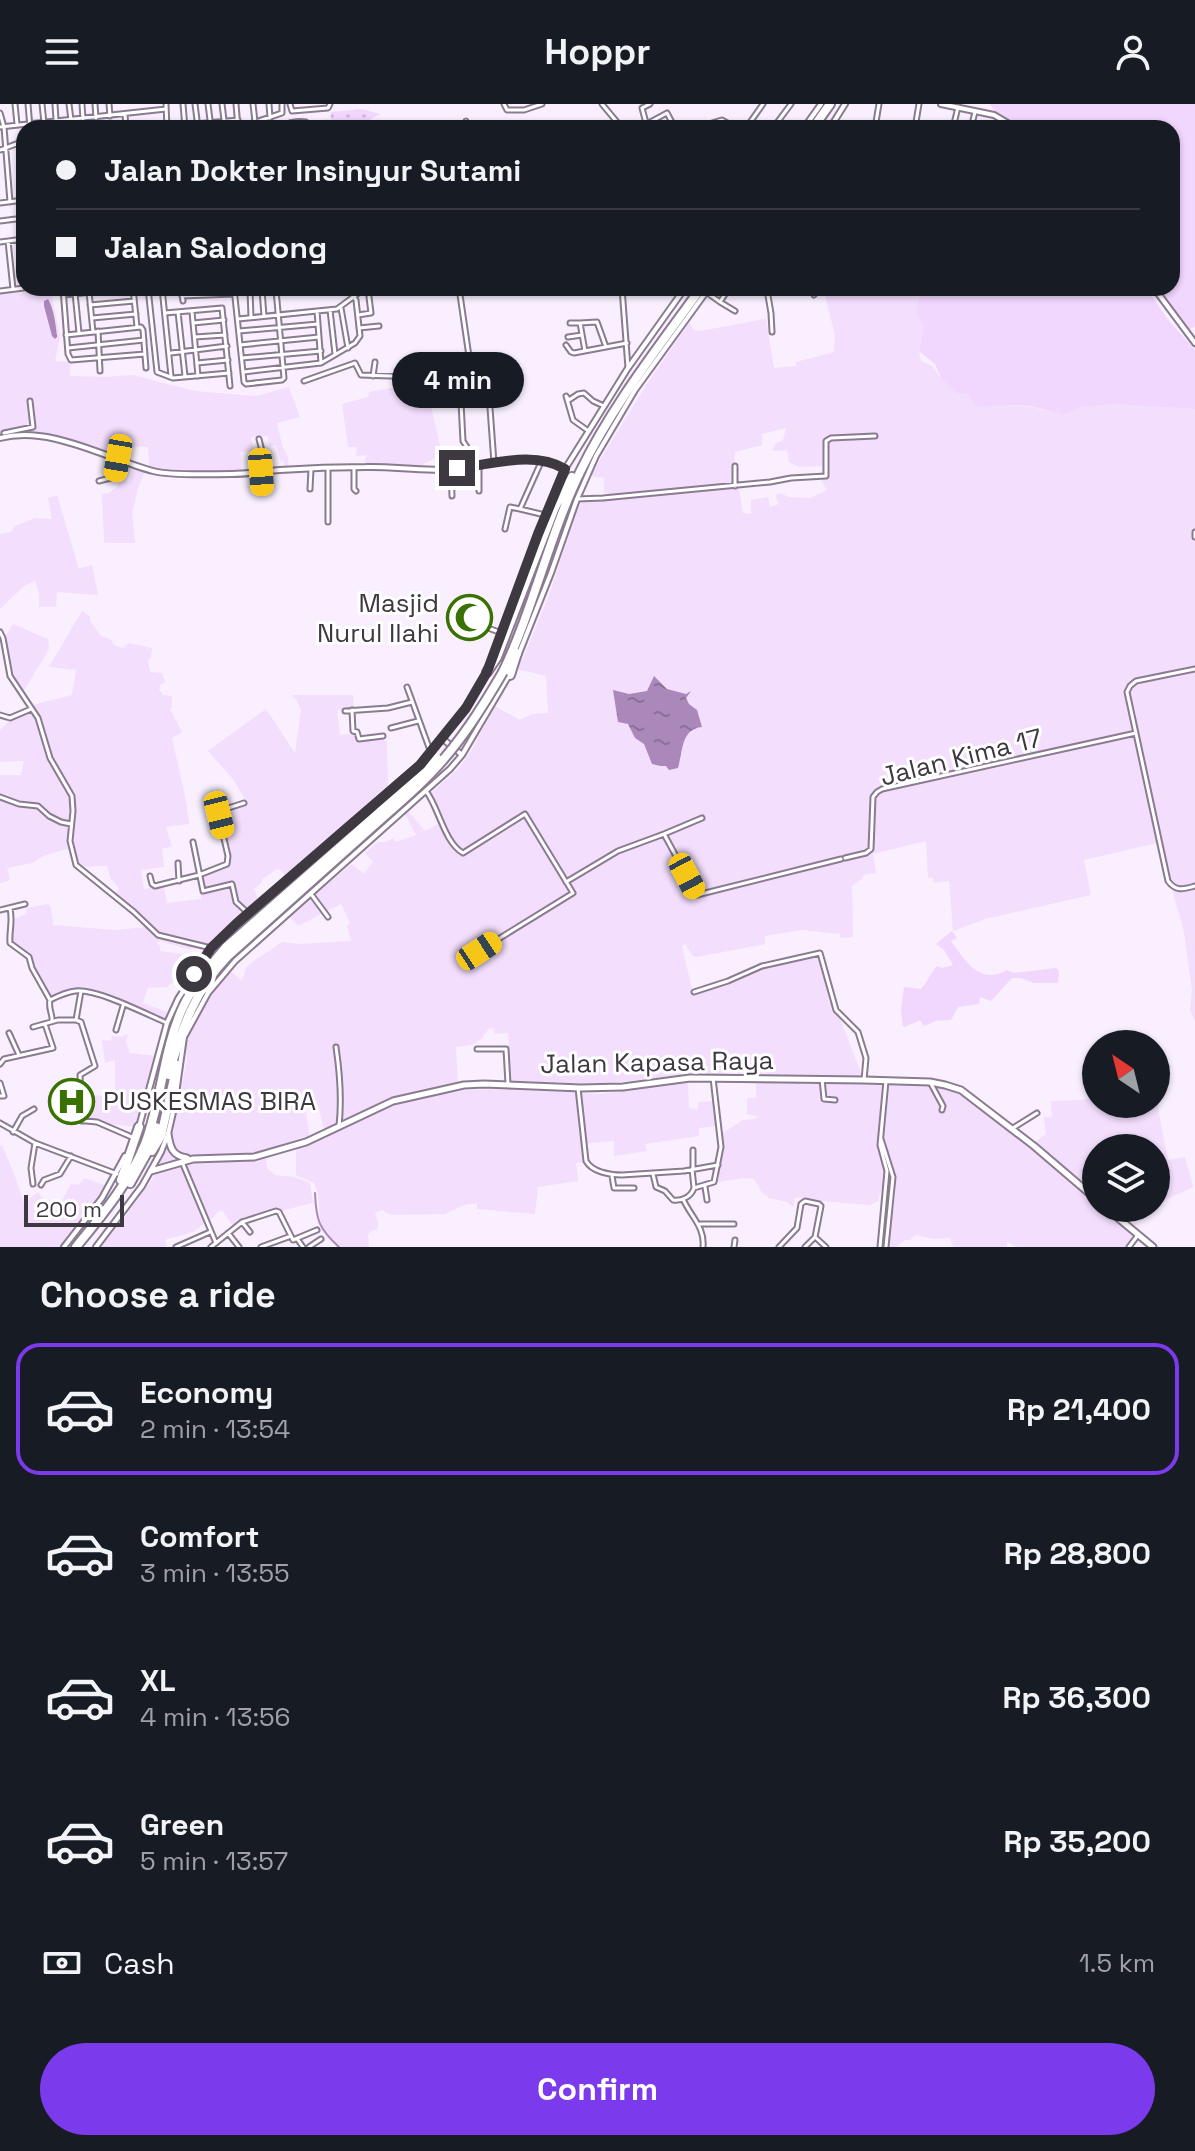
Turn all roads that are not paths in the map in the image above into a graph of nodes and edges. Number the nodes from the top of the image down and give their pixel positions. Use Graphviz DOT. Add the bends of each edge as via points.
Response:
graph roads {
  1 [pos="1,104"];
  2 [pos="69,104"];
  3 [pos="82,104"];
  4 [pos="95,104"];
  5 [pos="109,104"];
  6 [pos="236,104"];
  7 [pos="269,104"];
  8 [pos="282,104"];
  9 [pos="290,104"];
  10 [pos="504,104"];
  11 [pos="522,104"];
  12 [pos="542,104"];
  13 [pos="602,104"];
  14 [pos="650,104"];
  15 [pos="941,104"];
  16 [pos="330,105"];
  17 [pos="166,106"];
  18 [pos="958,107"];
  19 [pos="524,110"];
  20 [pos="976,111"];
  21 [pos="1,113"];
  22 [pos="125,114"];
  23 [pos="110,116"];
  24 [pos="96,118"];
  25 [pos="270,118"];
  26 [pos="83,119"];
  27 [pos="71,120"];
  28 [pos="125,120"];
  29 [pos="238,120"];
  30 [pos="262,120"];
  31 [pos="615,120"];
  32 [pos="646,120"];
  33 [pos="654,120"];
  34 [pos="671,120"];
  35 [pos="955,120"];
  36 [pos="973,120"];
  37 [pos="1004,120"];
  38 [pos="2,127"];
  39 [pos="2,142"];
  40 [pos="16,144"];
  41 [pos="6,148"];
  42 [pos="0,150"];
  43 [pos="16,201"];
  44 [pos="10,202"];
  45 [pos="0,203"];
  46 [pos="16,240"];
  47 [pos="8,241"];
  48 [pos="0,242"];
  49 [pos="13,289"];
  50 [pos="16,289"];
  51 [pos="0,291"];
  52 [pos="63,296"];
  53 [pos="75,296"];
  54 [pos="89,296"];
  55 [pos="133,296"];
  56 [pos="149,296"];
  57 [pos="163,296"];
  58 [pos="235,296"];
  59 [pos="249,296"];
  60 [pos="262,296"];
  61 [pos="276,296"];
  62 [pos="353,296"];
  63 [pos="460,296"];
  64 [pos="623,296"];
  65 [pos="679,296"];
  66 [pos="697,296"];
  67 [pos="698,296"];
  68 [pos="698,296"];
  69 [pos="712,296"];
  70 [pos="724,296"];
  71 [pos="768,296"];
  72 [pos="1160,296"];
  73 [pos="369,297"];
  74 [pos="134,301"];
  75 [pos="720,302"];
  76 [pos="90,305"];
  77 [pos="341,307"];
  78 [pos="192,310"];
  79 [pos="330,310"];
  80 [pos="317,311"];
  81 [pos="735,311"];
  82 [pos="178,312"];
  83 [pos="371,312"];
  84 [pos="165,313"];
  85 [pos="378,313"];
  86 [pos="136,314"];
  87 [pos="278,315"];
  88 [pos="358,315"];
  89 [pos="264,316"];
  90 [pos="251,317"];
  91 [pos="92,318"];
  92 [pos="238,319"];
  93 [pos="224,320"];
  94 [pos="193,323"];
  95 [pos="570,323"];
  96 [pos="580,323"];
  97 [pos="318,324"];
  98 [pos="379,326"];
  99 [pos="137,327"];
  100 [pos="370,327"];
  101 [pos="279,328"];
  102 [pos="359,328"];
  103 [pos="239,331"];
  104 [pos="95,332"];
  105 [pos="772,332"];
  106 [pos="79,333"];
  107 [pos="66,335"];
  108 [pos="225,335"];
  109 [pos="582,335"];
  110 [pos="360,336"];
  111 [pos="195,337"];
  112 [pos="319,337"];
  113 [pos="568,337"];
  114 [pos="144,340"];
  115 [pos="280,341"];
  116 [pos="627,343"];
  117 [pos="1195,343"];
  118 [pos="99,345"];
  119 [pos="240,345"];
  120 [pos="566,345"];
  121 [pos="227,346"];
  122 [pos="606,347"];
  123 [pos="68,348"];
  124 [pos="348,348"];
  125 [pos="196,349"];
  126 [pos="321,351"];
  127 [pos="585,351"];
  128 [pos="183,352"];
  129 [pos="169,353"];
  130 [pos="145,354"];
  131 [pos="281,354"];
  132 [pos="335,355"];
  133 [pos="100,358"];
  134 [pos="242,358"];
  135 [pos="228,360"];
  136 [pos="375,362"];
  137 [pos="197,363"];
  138 [pos="321,363"];
  139 [pos="406,363"];
  140 [pos="283,367"];
  141 [pos="146,368"];
  142 [pos="628,368"];
  143 [pos="100,371"];
  144 [pos="244,372"];
  145 [pos="229,373"];
  146 [pos="171,376"];
  147 [pos="198,376"];
  148 [pos="373,376"];
  149 [pos="185,377"];
  150 [pos="419,377"];
  151 [pos="304,381"];
  152 [pos="460,383"];
  153 [pos="230,386"];
  154 [pos="30,401"];
  155 [pos="604,406"];
  156 [pos="490,408"];
  157 [pos="588,431"];
  158 [pos="4,433"];
  159 [pos="875,436"];
  160 [pos="0,438"];
  161 [pos="259,439"];
  162 [pos="118,458"];
  163 [pos="542,460"];
  164 [pos="494,463"];
  165 [pos="479,466"];
  166 [pos="735,466"];
  167 [pos="355,467"];
  168 [pos="470,467"];
  169 [pos="311,468"];
  170 [pos="328,468"];
  171 [pos="451,469"];
  172 [pos="565,469"];
  173 [pos="264,472"];
  174 [pos="572,477"];
  175 [pos="99,481"];
  176 [pos="735,486"];
  177 [pos="310,489"];
  178 [pos="356,491"];
  179 [pos="479,491"];
  180 [pos="262,492"];
  181 [pos="452,496"];
  182 [pos="577,499"];
  183 [pos="520,509"];
  184 [pos="545,515"];
  185 [pos="328,522"];
  186 [pos="505,529"];
  187 [pos="1195,532"];
  188 [pos="1195,537"];
  189 [pos="485,627"];
  190 [pos="0,632"];
  191 [pos="502,633"];
  192 [pos="1195,669"];
  193 [pos="487,672"];
  194 [pos="504,672"];
  195 [pos="407,687"];
  196 [pos="412,702"];
  197 [pos="31,709"];
  198 [pos="352,710"];
  199 [pos="345,711"];
  200 [pos="0,715"];
  201 [pos="418,721"];
  202 [pos="391,728"];
  203 [pos="1136,733"];
  204 [pos="383,736"];
  205 [pos="443,739"];
  206 [pos="431,753"];
  207 [pos="462,755"];
  208 [pos="426,791"];
  209 [pos="0,797"];
  210 [pos="244,803"];
  211 [pos="378,818"];
  212 [pos="702,818"];
  213 [pos="71,824"];
  214 [pos="664,834"];
  215 [pos="193,842"];
  216 [pos="178,863"];
  217 [pos="199,875"];
  218 [pos="150,876"];
  219 [pos="179,881"];
  220 [pos="566,882"];
  221 [pos="1195,886"];
  222 [pos="311,894"];
  223 [pos="25,904"];
  224 [pos="10,909"];
  225 [pos="0,910"];
  226 [pos="249,914"];
  227 [pos="328,917"];
  228 [pos="211,948"];
  229 [pos="479,951"];
  230 [pos="81,991"];
  231 [pos="694,992"];
  232 [pos="50,1000"];
  233 [pos="123,1005"];
  234 [pos="76,1020"];
  235 [pos="52,1021"];
  236 [pos="167,1023"];
  237 [pos="45,1024"];
  238 [pos="33,1027"];
  239 [pos="116,1030"];
  240 [pos="9,1033"];
  241 [pos="184,1037"];
  242 [pos="336,1047"];
  243 [pos="477,1049"];
  244 [pos="19,1055"];
  245 [pos="0,1064"];
  246 [pos="713,1078"];
  247 [pos="822,1079"];
  248 [pos="864,1080"];
  249 [pos="886,1081"];
  250 [pos="930,1082"];
  251 [pos="0,1083"];
  252 [pos="508,1084"];
  253 [pos="578,1088"];
  254 [pos="0,1096"];
  255 [pos="835,1100"];
  256 [pos="34,1109"];
  257 [pos="942,1110"];
  258 [pos="1037,1113"];
  259 [pos="64,1119"];
  260 [pos="82,1121"];
  261 [pos="0,1125"];
  262 [pos="339,1126"];
  263 [pos="139,1127"];
  264 [pos="1012,1129"];
  265 [pos="13,1132"];
  266 [pos="168,1134"];
  267 [pos="134,1138"];
  268 [pos="35,1143"];
  269 [pos="693,1150"];
  270 [pos="71,1155"];
  271 [pos="193,1159"];
  272 [pos="182,1162"];
  273 [pos="718,1165"];
  274 [pos="692,1169"];
  275 [pos="151,1171"];
  276 [pos="117,1174"];
  277 [pos="137,1174"];
  278 [pos="653,1174"];
  279 [pos="612,1175"];
  280 [pos="33,1184"];
  281 [pos="41,1185"];
  282 [pos="705,1187"];
  283 [pos="1082,1187"];
  284 [pos="634,1188"];
  285 [pos="694,1188"];
  286 [pos="682,1200"];
  287 [pos="707,1200"];
  288 [pos="96,1222"];
  289 [pos="242,1222"];
  290 [pos="1123,1222"];
  291 [pos="700,1224"];
  292 [pos="734,1224"];
  293 [pos="317,1230"];
  294 [pos="210,1232"];
  295 [pos="250,1232"];
  296 [pos="228,1233"];
  297 [pos="1138,1235"];
  298 [pos="291,1236"];
  299 [pos="815,1237"];
  300 [pos="321,1239"];
  301 [pos="298,1240"];
  302 [pos="735,1240"];
  303 [pos="216,1244"];
  304 [pos="64,1247"];
  305 [pos="76,1247"];
  306 [pos="83,1247"];
  307 [pos="96,1247"];
  308 [pos="176,1247"];
  309 [pos="211,1247"];
  310 [pos="239,1247"];
  311 [pos="261,1247"];
  312 [pos="306,1247"];
  313 [pos="703,1247"];
  314 [pos="734,1247"];
  315 [pos="779,1247"];
  316 [pos="805,1247"];
  317 [pos="826,1247"];
  318 [pos="883,1247"];
  319 [pos="1129,1247"];
  320 [pos="1153,1247"];
  1 -- 21 [label="street"];
  2 -- 27 [label="street"];
  3 -- 26 [label="street"];
  4 -- 24 [label="street"];
  5 -- 23 [label="street"];
  6 -- 29 [label="street"];
  7 -- 25 [label="street"];
  8 -- 25 [label="street" via="282,113"];
  9 -- 16 [label="street" via="291,110"];
  10 -- 19 [label="street" via="507,110"];
  11 -- 19 [label="street"];
  12 -- 19 [label="street"];
  13 -- 31 [label="street"];
  14 -- 32 [label="street" via="642,108"];
  15 -- 18 [label="street"];
  17 -- 22 [label="street"];
  18 -- 20 [label="street"];
  18 -- 35 [label="street"];
  20 -- 36 [label="street"];
  20 -- 37 [label="street"];
  21 -- 38 [label="street"];
  22 -- 23 [label="street"];
  22 -- 28 [label="street"];
  23 -- 24 [label="street"];
  24 -- 26 [label="street"];
  25 -- 30 [label="street"];
  26 -- 27 [label="street"];
  33 -- 34 [label="street" via="667,113"];
  38 -- 39 [label="street"];
  39 -- 41 [label="street"];
  40 -- 41 [label="street"];
  41 -- 42 [label="street"];
  41 -- 44 [label="street"];
  43 -- 44 [label="street"];
  44 -- 45 [label="street"];
  46 -- 47 [label="street"];
  47 -- 48 [label="street"];
  47 -- 49 [label="street"];
  49 -- 50 [label="street"];
  49 -- 51 [label="street"];
  52 -- 107 [label="street"];
  53 -- 106 [label="street"];
  54 -- 76 [label="street"];
  55 -- 74 [label="street"];
  56 -- 146 [label="street" via="156,369"];
  57 -- 84 [label="street"];
  58 -- 92 [label="street"];
  59 -- 90 [label="street"];
  60 -- 89 [label="street"];
  61 -- 87 [label="street"];
  62 -- 77 [label="street"];
  62 -- 88 [label="street"];
  63 -- 152 [label="street" via="471,375"];
  64 -- 116 [label="street"];
  65 -- 142 [label="street"];
  66 -- 174 [label="highway" via="623,387"];
  67 -- 182 [label="street" via="635,390"];
  68 -- 194 [label="highway" via="627,390 580,472"];
  69 -- 75 [label="street"];
  70 -- 75 [label="street"];
  71 -- 105 [label="street"];
  72 -- 117 [label="street"];
  73 -- 83 [label="street"];
  74 -- 76 [label="street"];
  74 -- 86 [label="street"];
  75 -- 81 [label="street"];
  76 -- 91 [label="street"];
  77 -- 79 [label="street"];
  77 -- 124 [label="street"];
  78 -- 82 [label="street"];
  78 -- 93 [label="street" via="221,307"];
  78 -- 94 [label="street"];
  79 -- 80 [label="street"];
  79 -- 132 [label="street"];
  80 -- 87 [label="street"];
  80 -- 97 [label="street"];
  82 -- 84 [label="street"];
  82 -- 128 [label="street"];
  83 -- 85 [label="street"];
  83 -- 88 [label="street"];
  84 -- 129 [label="street"];
  86 -- 91 [label="street"];
  86 -- 99 [label="street"];
  87 -- 89 [label="street"];
  87 -- 101 [label="street"];
  88 -- 102 [label="street"];
  89 -- 90 [label="street"];
  90 -- 92 [label="street"];
  91 -- 104 [label="street"];
  92 -- 103 [label="street"];
  93 -- 94 [label="street"];
  93 -- 108 [label="street"];
  94 -- 111 [label="street"];
  95 -- 96 [label="street"];
  96 -- 109 [label="street"];
  96 -- 122 [label="street" via="597,322"];
  97 -- 101 [label="street"];
  97 -- 112 [label="street"];
  98 -- 100 [label="street"];
  99 -- 104 [label="street"];
  99 -- 114 [label="street"];
  100 -- 102 [label="street"];
  100 -- 110 [label="street"];
  101 -- 103 [label="street"];
  101 -- 115 [label="street"];
  102 -- 110 [label="street"];
  103 -- 119 [label="street"];
  104 -- 106 [label="street"];
  104 -- 118 [label="street"];
  106 -- 107 [label="street"];
  107 -- 123 [label="street"];
  108 -- 111 [label="street"];
  108 -- 121 [label="street"];
  109 -- 113 [label="street"];
  109 -- 127 [label="street"];
  110 -- 124 [label="street"];
  111 -- 125 [label="street"];
  112 -- 115 [label="street"];
  112 -- 126 [label="street"];
  114 -- 118 [label="street"];
  114 -- 130 [label="street"];
  115 -- 119 [label="street"];
  115 -- 131 [label="street"];
  116 -- 122 [label="street"];
  116 -- 142 [label="street"];
  118 -- 123 [label="street"];
  118 -- 133 [label="street"];
  119 -- 134 [label="street"];
  120 -- 127 [label="street" via="573,353"];
  121 -- 125 [label="street"];
  121 -- 135 [label="street"];
  122 -- 127 [label="street"];
  123 -- 133 [label="street" via="72,361"];
  124 -- 132 [label="street"];
  125 -- 128 [label="street"];
  125 -- 137 [label="street"];
  126 -- 131 [label="street"];
  126 -- 138 [label="street"];
  128 -- 129 [label="street"];
  128 -- 149 [label="street"];
  129 -- 146 [label="street"];
  130 -- 133 [label="street"];
  130 -- 141 [label="street"];
  131 -- 134 [label="street"];
  131 -- 140 [label="street"];
  132 -- 138 [label="street"];
  133 -- 143 [label="street"];
  134 -- 144 [label="street"];
  135 -- 137 [label="street"];
  135 -- 145 [label="street"];
  136 -- 148 [label="street"];
  137 -- 147 [label="street"];
  138 -- 140 [label="street"];
  139 -- 150 [label="street" via="416,364"];
  140 -- 144 [label="street"];
  140 -- 144 [label="street" via="280,381 246,384"];
  142 -- 155 [label="street"];
  145 -- 147 [label="street"];
  145 -- 153 [label="street"];
  146 -- 149 [label="street"];
  147 -- 149 [label="street"];
  148 -- 150 [label="street"];
  148 -- 151 [label="street" via="360,375 354,363"];
  150 -- 152 [label="street"];
  152 -- 168 [label="street"];
  154 -- 158 [label="street" via="33,427"];
  155 -- 157 [label="street"];
  155 -- 157 [label="street" via="584,393 569,400 566,396 573,420"];
  156 -- 164 [label="street"];
  157 -- 172 [label="street"];
  159 -- 176 [label="street" via="826,441 826,476"];
  160 -- 162 [label="street" via="43,436"];
  161 -- 173 [label="street"];
  162 -- 173 [label="street" via="155,472"];
  162 -- 175 [label="street" via="114,477"];
  163 -- 164 [label="street"];
  163 -- 172 [label="street"];
  163 -- 183 [label="street"];
  164 -- 165 [label="street"];
  165 -- 168 [label="street"];
  165 -- 179 [label="street"];
  166 -- 176 [label="street"];
  167 -- 170 [label="street"];
  167 -- 171 [label="street"];
  167 -- 178 [label="street"];
  168 -- 171 [label="street"];
  169 -- 170 [label="street"];
  169 -- 173 [label="street"];
  169 -- 177 [label="street"];
  170 -- 185 [label="street"];
  171 -- 181 [label="street"];
  172 -- 184 [label="street"];
  173 -- 180 [label="street"];
  174 -- 193 [label="highway"];
  174 -- 194 [label="highway"];
  176 -- 182 [label="street"];
  182 -- 194 [label="street" via="551,573"];
  183 -- 184 [label="street"];
  183 -- 186 [label="street" via="510,507"];
  184 -- 191 [label="street"];
  187 -- 188 [label="street"];
  189 -- 191 [label="street"];
  190 -- 197 [label="street" via="10,676"];
  191 -- 193 [label="street"];
  192 -- 203 [label="street" via="1130,686"];
  193 -- 205 [label="street"];
  194 -- 207 [label="street"];
  194 -- 211 [label="highway, bridge" via="447,747"];
  195 -- 196 [label="street"];
  196 -- 198 [label="street"];
  196 -- 201 [label="street"];
  197 -- 200 [label="street" via="10,718"];
  197 -- 213 [label="street" via="70,791"];
  198 -- 199 [label="street"];
  198 -- 204 [label="street" via="359,739"];
  201 -- 202 [label="street"];
  201 -- 206 [label="street"];
  203 -- 214 [label="street, Jalan Kima 17" via="882,789 873,797 871,849 866,853 697,895"];
  203 -- 221 [label="street" via="1168,881 1179,890"];
  205 -- 206 [label="street"];
  205 -- 207 [label="street"];
  206 -- 226 [label="street"];
  207 -- 208 [label="street"];
  208 -- 220 [label="street" via="463,853 525,814"];
  208 -- 222 [label="street"];
  209 -- 213 [label="street" via="38,806"];
  210 -- 217 [label="street" via="218,813 228,862"];
  211 -- 277 [label="highway" via="212,972 189,1011 154,1135"];
  211 -- 288 [label="highway" via="208,967 172,1039 145,1144"];
  212 -- 214 [label="street"];
  213 -- 228 [label="street" via="73,860 79,869 158,935"];
  214 -- 220 [label="street" via="618,851"];
  215 -- 217 [label="street"];
  216 -- 219 [label="street"];
  217 -- 219 [label="street"];
  217 -- 226 [label="street" via="203,892 232,884 236,902"];
  218 -- 219 [label="street" via="154,886"];
  220 -- 229 [label="street" via="573,893"];
  222 -- 227 [label="street"];
  222 -- 241 [label="street" via="220,977"];
  223 -- 224 [label="street"];
  224 -- 225 [label="street"];
  224 -- 232 [label="street" via="10,943 29,957"];
  226 -- 228 [label="street"];
  228 -- 236 [label="street"];
  230 -- 232 [label="street"];
  230 -- 233 [label="street"];
  230 -- 234 [label="street"];
  231 -- 248 [label="street" via="762,966 820,953 836,1010 858,1032 866,1058"];
  232 -- 235 [label="street"];
  233 -- 236 [label="street"];
  233 -- 239 [label="street"];
  234 -- 235 [label="street"];
  234 -- 260 [label="street" via="95,1065 80,1075"];
  235 -- 237 [label="street"];
  236 -- 263 [label="street"];
  237 -- 238 [label="street"];
  237 -- 244 [label="street" via="53,1048"];
  240 -- 244 [label="street"];
  241 -- 266 [label="street"];
  241 -- 277 [label="highway" via="161,1136"];
  242 -- 262 [label="street"];
  243 -- 252 [label="street" via="507,1050"];
  244 -- 245 [label="street"];
  246 -- 247 [label="main road, Jalan Kapasa Raya"];
  246 -- 253 [label="main road, Jalan Kapasa Raya"];
  246 -- 273 [label="street" via="721,1147"];
  247 -- 248 [label="main road, Jalan Kapasa Raya"];
  247 -- 255 [label="street" via="824,1099"];
  248 -- 249 [label="main road, Jalan Kapasa Raya"];
  249 -- 250 [label="main road, Jalan Kapasa Raya"];
  249 -- 318 [label="street" via="881,1139 893,1177"];
  250 -- 257 [label="street"];
  250 -- 264 [label="main road, Jalan Kapasa Raya" via="961,1090"];
  251 -- 254 [label="street"];
  252 -- 253 [label="main road, Jalan Kapasa Raya"];
  252 -- 262 [label="main road, Jalan Kapasa Raya" via="464,1085 411,1096"];
  253 -- 279 [label="street" via="586,1164"];
  256 -- 265 [label="street" via="22,1116"];
  258 -- 264 [label="street"];
  259 -- 260 [label="street"];
  260 -- 267 [label="street"];
  261 -- 265 [label="street"];
  262 -- 271 [label="main road, Jalan Kapasa Raya" via="306,1142 240,1159"];
  263 -- 267 [label="street"];
  263 -- 288 [label="highway" via="122,1178"];
  264 -- 283 [label="main road, Jalan Kapasa Raya"];
  265 -- 268 [label="street"];
  266 -- 271 [label="main road" via="175,1154"];
  266 -- 275 [label="street"];
  267 -- 276 [label="street"];
  268 -- 270 [label="street"];
  268 -- 280 [label="street"];
  269 -- 274 [label="street"];
  270 -- 276 [label="street"];
  270 -- 281 [label="street" via="60,1174"];
  271 -- 272 [label="main road, Jalan Kapasa Raya"];
  272 -- 275 [label="main road, Jalan Kapasa Raya"];
  272 -- 294 [label="street"];
  273 -- 274 [label="street"];
  273 -- 282 [label="street" via="714,1182"];
  274 -- 278 [label="street"];
  274 -- 285 [label="street"];
  275 -- 307 [label="street"];
  276 -- 304 [label="street"];
  277 -- 306 [label="highway"];
  278 -- 279 [label="street"];
  278 -- 286 [label="street" via="658,1188 673,1200"];
  279 -- 284 [label="street" via="615,1188"];
  282 -- 285 [label="street"];
  282 -- 287 [label="street"];
  285 -- 286 [label="street"];
  286 -- 291 [label="street"];
  288 -- 305 [label="highway"];
  289 -- 295 [label="street"];
  289 -- 296 [label="street"];
  289 -- 298 [label="street" via="278,1211"];
  290 -- 297 [label="main road"];
  291 -- 292 [label="street"];
  291 -- 313 [label="street"];
  293 -- 301 [label="street"];
  294 -- 303 [label="street"];
  294 -- 308 [label="street"];
  296 -- 303 [label="street"];
  296 -- 310 [label="street"];
  297 -- 319 [label="street"];
  297 -- 320 [label="main road"];
  298 -- 301 [label="street"];
  298 -- 311 [label="street"];
  299 -- 315 [label="street" via="821,1205 803,1201 797,1228"];
  299 -- 316 [label="street"];
  299 -- 317 [label="street"];
  300 -- 312 [label="street"];
  301 -- 312 [label="street"];
  302 -- 314 [label="street"];
  303 -- 309 [label="street"];
}
